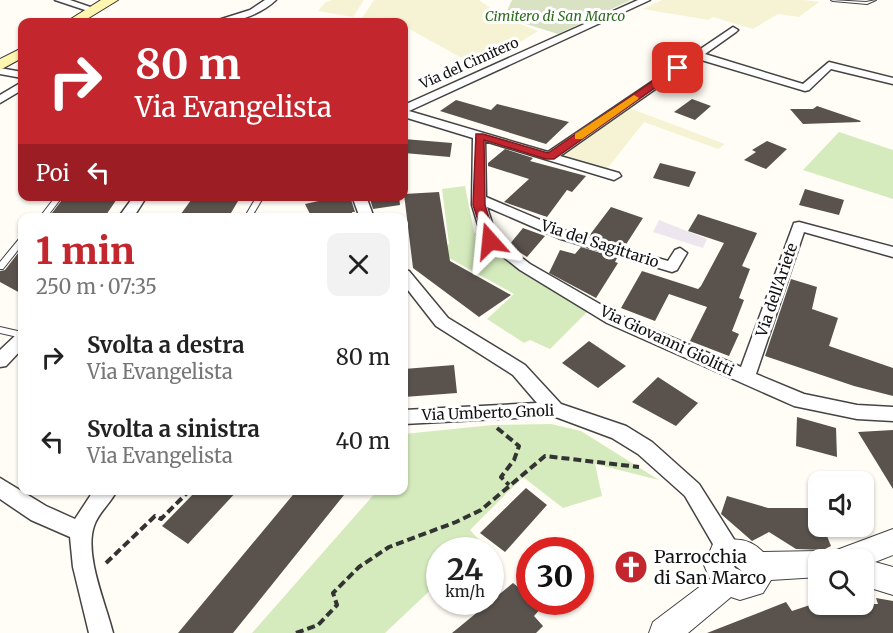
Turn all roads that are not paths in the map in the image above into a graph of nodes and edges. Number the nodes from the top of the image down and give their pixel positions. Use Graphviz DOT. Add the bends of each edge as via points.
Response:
graph roads {
  1 [pos="60,0"];
  2 [pos="111,0"];
  3 [pos="271,0"];
  4 [pos="645,0"];
  5 [pos="833,0"];
  6 [pos="874,0"];
  7 [pos="94,10"];
  8 [pos="80,18"];
  9 [pos="231,18"];
  10 [pos="733,30"];
  11 [pos="18,54"];
  12 [pos="696,55"];
  13 [pos="0,65"];
  14 [pos="0,71"];
  15 [pos="18,74"];
  16 [pos="893,81"];
  17 [pos="18,88"];
  18 [pos="0,100"];
  19 [pos="408,109"];
  20 [pos="408,112"];
  21 [pos="479,136"];
  22 [pos="550,156"];
  23 [pos="614,176"];
  24 [pos="479,199"];
  25 [pos="56,201"];
  26 [pos="46,213"];
  27 [pos="18,246"];
  28 [pos="893,252"];
  29 [pos="680,253"];
  30 [pos="0,267"];
  31 [pos="408,280"];
  32 [pos="0,330"];
  33 [pos="18,336"];
  34 [pos="18,341"];
  35 [pos="0,361"];
  36 [pos="746,377"];
  37 [pos="554,409"];
  38 [pos="893,414"];
  39 [pos="408,417"];
  40 [pos="0,487"];
  41 [pos="103,495"];
  42 [pos="82,531"];
  43 [pos="893,543"];
  44 [pos="874,550"];
  45 [pos="727,565"];
  46 [pos="808,565"];
  47 [pos="874,575"];
  48 [pos="893,581"];
  49 [pos="101,633"];
  50 [pos="664,633"];
  1 -- 7 [label="street"];
  2 -- 7 [label="main road"];
  3 -- 9 [label="street" via="253,12"];
  4 -- 19 [label="street, Via del Cimitero"];
  5 -- 6 [label="lane"];
  7 -- 8 [label="main road"];
  10 -- 12 [label="street"];
  11 -- 13 [label="main road"];
  12 -- 16 [label="street" via="805,88 829,64"];
  12 -- 22 [label="street"];
  14 -- 15 [label="street"];
  17 -- 18 [label="street"];
  20 -- 21 [label="street"];
  21 -- 22 [label="street"];
  21 -- 24 [label="street, Via Giovanni Giolitti"];
  22 -- 23 [label="street"];
  24 -- 29 [label="street, Via del Sagittario" via="566,236 672,267"];
  24 -- 36 [label="street, Via Giovanni Giolitti" via="490,241 525,267 613,319"];
  25 -- 26 [label="lane"];
  27 -- 30 [label="lane"];
  28 -- 36 [label="street, Via dell'Ariete" via="799,226"];
  31 -- 37 [label="street" via="442,321 519,370"];
  32 -- 33 [label="lane"];
  34 -- 35 [label="street"];
  36 -- 38 [label="street, Via Giovanni Giolitti" via="801,401 857,412"];
  37 -- 39 [label="street, Via Umberto Gnoli"];
  37 -- 45 [label="street, Via Umberto Gnoli" via="619,432 668,468 692,490"];
  40 -- 42 [label="street" via="23,505"];
  41 -- 42 [label="street"];
  42 -- 49 [label="street" via="84,563"];
  43 -- 44 [label="street"];
  45 -- 46 [label="street" via="740,586 757,579 756,565"];
  45 -- 50 [label="street" via="720,589"];
  47 -- 48 [label="street"];
}
